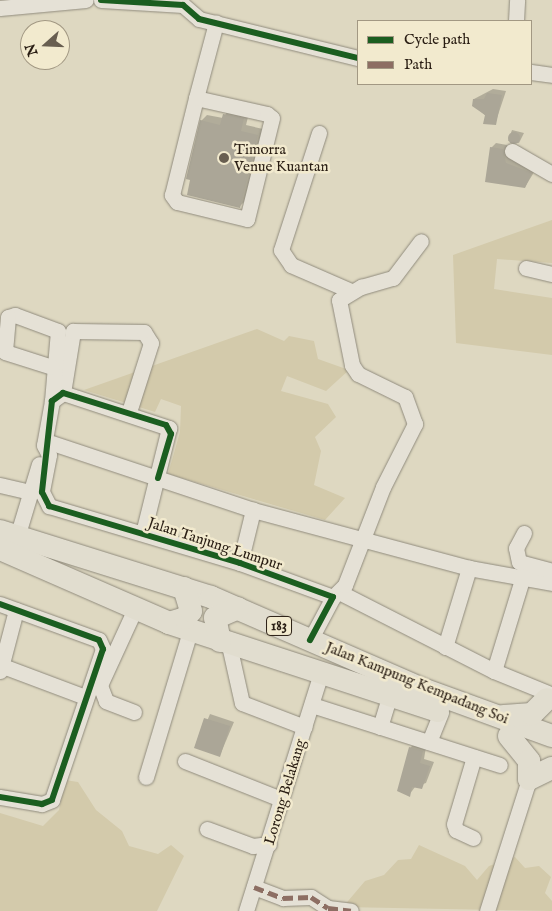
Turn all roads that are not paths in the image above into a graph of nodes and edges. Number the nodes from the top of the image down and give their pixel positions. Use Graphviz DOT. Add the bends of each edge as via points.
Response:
graph roads {
  1 [pos="86,0"];
  2 [pos="101,0"];
  3 [pos="517,0"];
  4 [pos="0,8"];
  5 [pos="516,20"];
  6 [pos="216,23"];
  7 [pos="357,58"];
  8 [pos="532,72"];
  9 [pos="552,76"];
  10 [pos="196,98"];
  11 [pos="319,133"];
  12 [pos="512,151"];
  13 [pos="552,174"];
  14 [pos="421,242"];
  15 [pos="526,268"];
  16 [pos="552,274"];
  17 [pos="350,291"];
  18 [pos="52,367"];
  19 [pos="57,397"];
  20 [pos="129,412"];
  21 [pos="45,443"];
  22 [pos="158,478"];
  23 [pos="0,485"];
  24 [pos="31,492"];
  25 [pos="253,510"];
  26 [pos="143,533"];
  27 [pos="524,533"];
  28 [pos="363,536"];
  29 [pos="6,539"];
  30 [pos="240,563"];
  31 [pos="469,568"];
  32 [pos="552,571"];
  33 [pos="522,576"];
  34 [pos="552,583"];
  35 [pos="184,588"];
  36 [pos="336,594"];
  37 [pos="0,604"];
  38 [pos="238,608"];
  39 [pos="135,609"];
  40 [pos="16,610"];
  41 [pos="169,623"];
  42 [pos="190,631"];
  43 [pos="310,640"];
  44 [pos="225,643"];
  45 [pos="445,647"];
  46 [pos="0,667"];
  47 [pos="494,671"];
  48 [pos="321,673"];
  49 [pos="549,691"];
  50 [pos="390,694"];
  51 [pos="85,697"];
  52 [pos="312,705"];
  53 [pos="134,712"];
  54 [pos="442,712"];
  55 [pos="496,716"];
  56 [pos="552,722"];
  57 [pos="305,727"];
  58 [pos="380,727"];
  59 [pos="509,736"];
  60 [pos="552,736"];
  61 [pos="429,742"];
  62 [pos="552,752"];
  63 [pos="474,756"];
  64 [pos="185,761"];
  65 [pos="500,764"];
  66 [pos="552,768"];
  67 [pos="146,777"];
  68 [pos="529,780"];
  69 [pos="0,797"];
  70 [pos="281,799"];
  71 [pos="207,829"];
  72 [pos="473,838"];
  73 [pos="269,844"];
  74 [pos="254,887"];
  75 [pos="246,911"];
  76 [pos="350,911"];
  77 [pos="487,911"];
  1 -- 4 [label="street"];
  2 -- 6 [label="street" via="182,5 199,19"];
  3 -- 5 [label="street"];
  6 -- 7 [label="street"];
  6 -- 10 [label="street"];
  8 -- 9 [label="street"];
  10 -- 10 [label="street" via="267,114 272,118 247,219 173,199"];
  11 -- 17 [label="street" via="281,250 291,265"];
  12 -- 13 [label="street"];
  14 -- 17 [label="street" via="393,278"];
  15 -- 16 [label="street"];
  17 -- 28 [label="street" via="338,306 352,365 358,374 405,397 414,424"];
  18 -- 19 [label="street"];
  19 -- 20 [label="street"];
  19 -- 20 [label="street" via="73,332 144,332 151,343"];
  19 -- 21 [label="street"];
  20 -- 22 [label="street" via="166,425 171,434"];
  21 -- 22 [label="street"];
  21 -- 24 [label="street"];
  21 -- 26 [label="street, Jalan Tanjung Lumpur" via="49,455 44,500 56,509"];
  22 -- 25 [label="street"];
  22 -- 26 [label="street"];
  23 -- 24 [label="street"];
  24 -- 29 [label="street"];
  25 -- 28 [label="street"];
  25 -- 30 [label="street"];
  26 -- 30 [label="street, Jalan Tanjung Lumpur"];
  27 -- 32 [label="street" via="516,548 519,562"];
  28 -- 31 [label="street"];
  28 -- 36 [label="street"];
  29 -- 35 [label="highway, Jalan Kampung Kempadang Soi / 183"];
  29 -- 39 [label="highway, Jalan Kampung Kempadang Soi / 183"];
  30 -- 36 [label="street, Jalan Tanjung Lumpur"];
  31 -- 33 [label="street"];
  31 -- 45 [label="street"];
  33 -- 34 [label="street"];
  33 -- 47 [label="street"];
  35 -- 38 [label="highway, Jalan Kampung Kempadang Soi / 183"];
  35 -- 41 [label="highway" via="191,611 185,618"];
  36 -- 43 [label="street"];
  36 -- 45 [label="street, Jalan Tanjung Lumpur"];
  37 -- 40 [label="street"];
  38 -- 43 [label="highway, Jalan Kampung Kempadang Soi / 183"];
  38 -- 44 [label="highway" via="215,618"];
  39 -- 41 [label="highway, Jalan Kampung Kempadang Soi / 183"];
  39 -- 53 [label="street" via="100,685 106,701"];
  40 -- 46 [label="street"];
  40 -- 51 [label="street" via="98,640 103,649"];
  41 -- 42 [label="highway, Jalan Kampung Kempadang Soi / 183"];
  42 -- 44 [label="highway, Jalan Kampung Kempadang Soi / 183"];
  42 -- 67 [label="street"];
  43 -- 55 [label="highway, Jalan Kampung Kempadang Soi / 183"];
  44 -- 48 [label="highway, Jalan Kampung Kempadang Soi / 183"];
  44 -- 57 [label="street" via="242,704"];
  45 -- 47 [label="street, Jalan Tanjung Lumpur"];
  46 -- 51 [label="street"];
  47 -- 49 [label="street, Jalan Tanjung Lumpur"];
  48 -- 50 [label="highway, Jalan Kampung Kempadang Soi / 183"];
  48 -- 52 [label="street, Lorong Belakang"];
  49 -- 55 [label="highway" via="532,714"];
  49 -- 56 [label="highway"];
  50 -- 54 [label="highway, Jalan Kampung Kempadang Soi / 183"];
  50 -- 58 [label="street"];
  51 -- 69 [label="street" via="52,800 42,804"];
  52 -- 57 [label="street, Lorong Belakang"];
  52 -- 58 [label="street"];
  54 -- 59 [label="highway, Jalan Kampung Kempadang Soi / 183"];
  54 -- 61 [label="street"];
  55 -- 60 [label="highway, Jalan Kampung Kempadang Soi / 183"];
  57 -- 70 [label="street, Lorong Belakang"];
  58 -- 61 [label="street"];
  59 -- 62 [label="highway, Jalan Kampung Kempadang Soi / 183"];
  59 -- 68 [label="highway" via="529,761"];
  61 -- 63 [label="street"];
  63 -- 65 [label="street"];
  63 -- 72 [label="street" via="454,824 456,830"];
  64 -- 70 [label="street"];
  66 -- 68 [label="highway"];
  68 -- 77 [label="street"];
  70 -- 73 [label="street, Lorong Belakang"];
  71 -- 73 [label="street" via="253,846"];
  73 -- 74 [label="street, Lorong Belakang"];
  74 -- 75 [label="street, Lorong Belakang"];
  74 -- 76 [label="street" via="283,898 311,897 328,908"];
}
